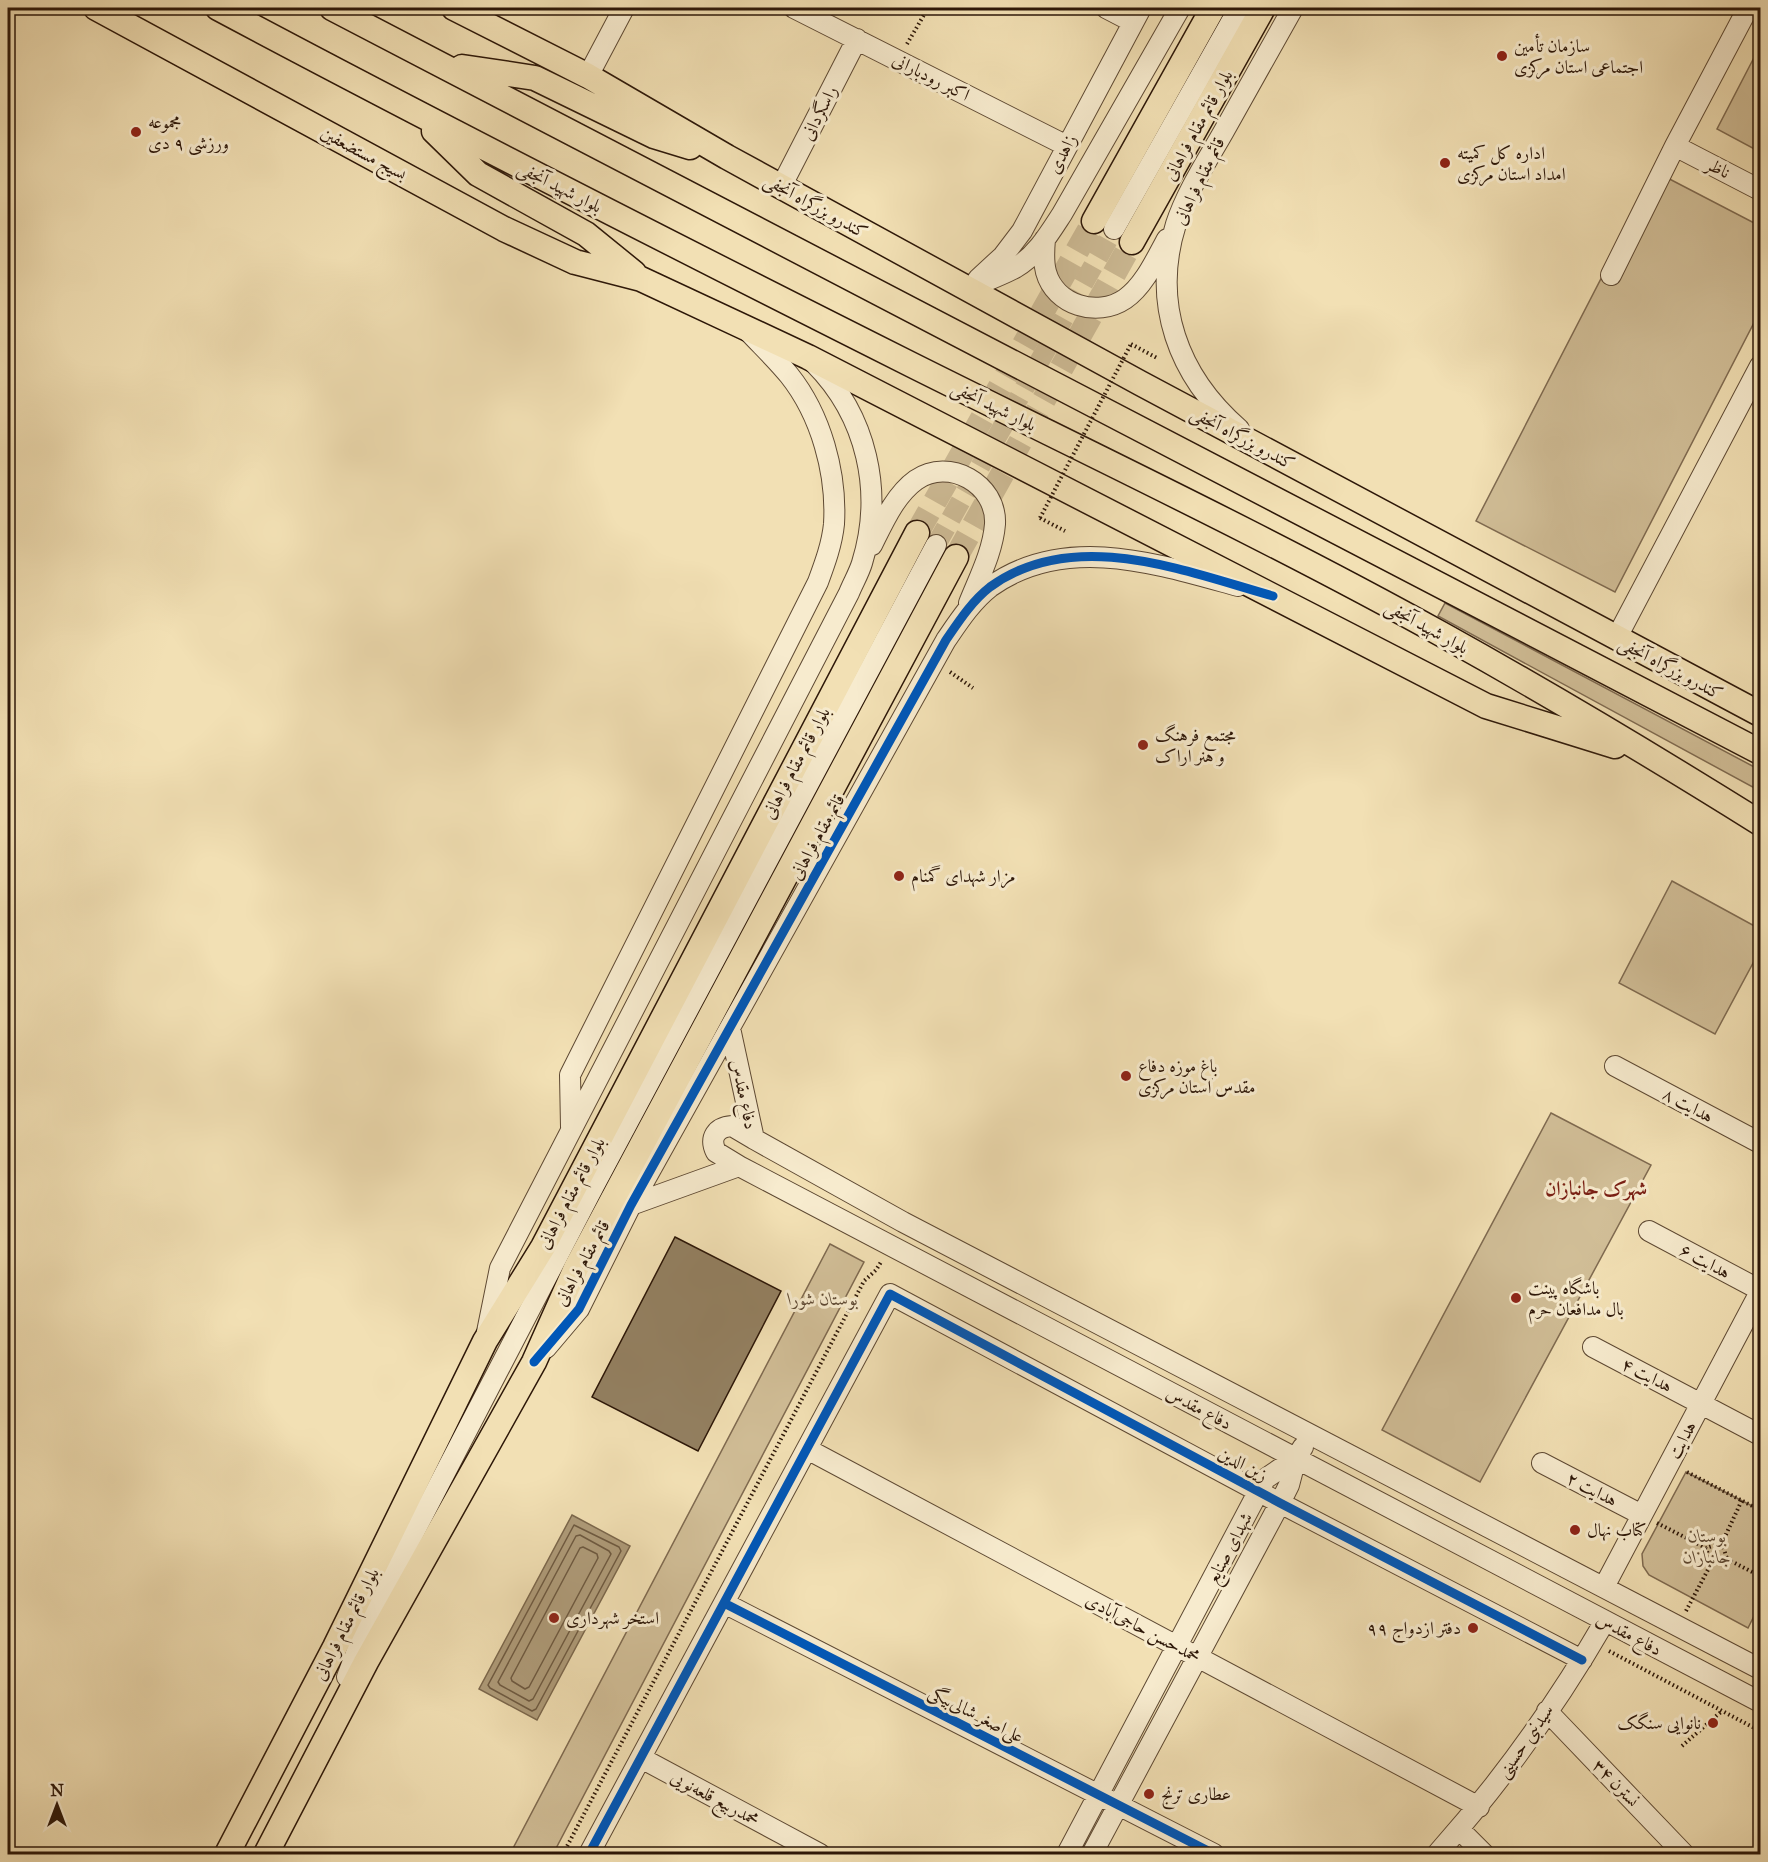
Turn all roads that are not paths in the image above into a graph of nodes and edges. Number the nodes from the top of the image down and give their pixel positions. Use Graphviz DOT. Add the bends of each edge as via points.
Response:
graph roads {
  1 [pos="96,8"];
  2 [pos="218,8"];
  3 [pos="332,8"];
  4 [pos="454,8"];
  5 [pos="624,8"];
  6 [pos="794,8"];
  7 [pos="1106,8"];
  8 [pos="1180,8"];
  9 [pos="1213,8"];
  10 [pos="1239,8"];
  11 [pos="1263,8"];
  12 [pos="1293,8"];
  13 [pos="1748,8"];
  14 [pos="1137,14"];
  15 [pos="857,39"];
  16 [pos="441,64"];
  17 [pos="588,76"];
  18 [pos="416,114"];
  19 [pos="1067,146"];
  20 [pos="1675,146"];
  21 [pos="727,158"];
  22 [pos="781,187"];
  23 [pos="1761,190"];
  24 [pos="1177,223"];
  25 [pos="1113,231"];
  26 [pos="1045,239"];
  27 [pos="1611,275"];
  28 [pos="641,279"];
  29 [pos="967,289"];
  30 [pos="744,327"];
  31 [pos="808,357"];
  32 [pos="1761,366"];
  33 [pos="1259,447"];
  34 [pos="926,539"];
  35 [pos="956,557"];
  36 [pos="862,563"];
  37 [pos="1273,596"];
  38 [pos="965,611"];
  39 [pos="1616,639"];
  40 [pos="1760,714"];
  41 [pos="1761,752"];
  42 [pos="1657,759"];
  43 [pos="1761,823"];
  44 [pos="730,1028"];
  45 [pos="1615,1066"];
  46 [pos="571,1130"];
  47 [pos="753,1139"];
  48 [pos="1761,1143"];
  49 [pos="739,1166"];
  50 [pos="632,1205"];
  51 [pos="1649,1231"];
  52 [pos="1761,1291"];
  53 [pos="485,1341"];
  54 [pos="1593,1347"];
  55 [pos="534,1362"];
  56 [pos="1702,1403"];
  57 [pos="1311,1435"];
  58 [pos="1761,1435"];
  59 [pos="807,1449"];
  60 [pos="1296,1458"];
  61 [pos="1542,1463"];
  62 [pos="1259,1491"];
  63 [pos="1280,1503"];
  64 [pos="1642,1515"];
  65 [pos="1604,1587"];
  66 [pos="724,1603"];
  67 [pos="1605,1621"];
  68 [pos="1177,1646"];
  69 [pos="1196,1656"];
  70 [pos="1582,1660"];
  71 [pos="1761,1669"];
  72 [pos="347,1677"];
  73 [pos="1761,1702"];
  74 [pos="1547,1711"];
  75 [pos="641,1758"];
  76 [pos="1098,1795"];
  77 [pos="1118,1805"];
  78 [pos="1479,1807"];
  79 [pos="1460,1829"];
  80 [pos="227,1854"];
  81 [pos="266,1854"];
  82 [pos="589,1854"];
  83 [pos="820,1854"];
  84 [pos="1067,1854"];
  85 [pos="1092,1854"];
  86 [pos="1214,1854"];
  87 [pos="1437,1854"];
  88 [pos="1484,1854"];
  89 [pos="1684,1854"];
  1 -- 28 [label="main road, بسیج مستضعفین" via="504,229 575,262"];
  2 -- 18 [label="main road, بلوار شهید آنجفی"];
  3 -- 16 [label="main road"];
  4 -- 17 [label="main road"];
  5 -- 17 [label="street"];
  6 -- 15 [label="street, اکبر رودبارانی"];
  7 -- 14 [label="street"];
  8 -- 26 [label="street"];
  9 -- 25 [label="main road"];
  10 -- 25 [label="street"];
  11 -- 25 [label="main road, بلوار قائم مقام فراهانی"];
  12 -- 24 [label="street, قائم مقام فراهانی" via="1204,165"];
  13 -- 20 [label="street"];
  14 -- 19 [label="street, زاهدی"];
  15 -- 19 [label="street, اکبر رودبارانی"];
  15 -- 22 [label="street, راسگردانی"];
  16 -- 21 [label="main road" via="536,78 654,136"];
  16 -- 41 [label="main road"];
  17 -- 21 [label="main road"];
  18 -- 28 [label="main road" via="478,174 586,234"];
  18 -- 42 [label="main road, بلوار شهید آنجفی" via="1245,530 1443,635"];
  19 -- 29 [label="street, زاهدی" via="1022,231 1003,256"];
  20 -- 23 [label="street, ناظر"];
  20 -- 27 [label="street"];
  21 -- 22 [label="main road, کندرو بزرگراه آنجفی"];
  22 -- 29 [label="main road, کندرو بزرگراه آنجفی"];
  24 -- 26 [label="street" via="1135,290 1107,307 1084,308 1056,291 1046,272"];
  24 -- 33 [label="street, قائم مقام فراهانی" via="1167,287 1173,331 1181,353 1205,395"];
  26 -- 29 [label="street" via="1017,267"];
  28 -- 30 [label="main road"];
  29 -- 33 [label="main road, کندرو بزرگراه آنجفی"];
  30 -- 31 [label="main road"];
  30 -- 46 [label="street" via="790,376 817,426 831,476 834,524 829,551 818,582 570,1075"];
  31 -- 36 [label="street" via="839,391 867,455 872,498"];
  31 -- 37 [label="main road"];
  32 -- 39 [label="street"];
  33 -- 39 [label="main road, کندرو بزرگراه آنجفی"];
  34 -- 53 [label="main road, بلوار قائم مقام فراهانی" via="543,1247"];
  34 -- 72 [label="street" via="369,1621"];
  35 -- 55 [label="main road, بلوار قائم مقام فراهانی" via="576,1268"];
  36 -- 38 [label="street" via="889,512 917,480 947,472 968,477 991,501 995,523 985,563"];
  36 -- 46 [label="street"];
  37 -- 38 [label="street, قائم مقام فراهانی" via="1143,561 1076,558 1031,567 1010,576"];
  37 -- 42 [label="main road" via="1486,706"];
  38 -- 44 [label="street, قائم مقام فراهانی"];
  39 -- 40 [label="main road, کندرو بزرگراه آنجفی"];
  42 -- 43 [label="main road, بلوار شهید آنجفی"];
  44 -- 47 [label="street, دفاع مقدس"];
  44 -- 50 [label="street, قائم مقام فراهانی"];
  45 -- 48 [label="street, هدایت ۸"];
  46 -- 53 [label="street" via="500,1268"];
  47 -- 49 [label="street, دفاع مقدس" via="732,1126 721,1128 713,1137 716,1152"];
  47 -- 57 [label="street, دفاع مقدس" via="903,1222"];
  49 -- 50 [label="street"];
  49 -- 60 [label="street, دفاع مقدس"];
  50 -- 55 [label="street, قائم مقام فراهانی" via="579,1309"];
  51 -- 52 [label="street, هدایت ۶"];
  52 -- 56 [label="street, هدایت"];
  53 -- 80 [label="main road, بلوار قائم مقام فراهانی" via="335,1647"];
  54 -- 56 [label="street, هدایت ۴"];
  55 -- 81 [label="main road, بلوار قائم مقام فراهانی" via="366,1662"];
  56 -- 58 [label="street, هدایت ۴"];
  56 -- 64 [label="street, هدایت"];
  57 -- 60 [label="street"];
  57 -- 65 [label="street, دفاع مقدس"];
  59 -- 62 [label="street, زین الدین" via="890,1294"];
  59 -- 66 [label="street"];
  59 -- 68 [label="street, محمدحسن حاجی‌آبادی"];
  60 -- 62 [label="street, شهدای صنایع" via="1265,1479"];
  60 -- 63 [label="street, شهدای صنایع"];
  60 -- 67 [label="street, دفاع مقدس"];
  61 -- 64 [label="street, هدایت ۲"];
  62 -- 63 [label="street, زین الدین"];
  62 -- 68 [label="street, شهدای صنایع"];
  63 -- 69 [label="street, شهدای صنایع"];
  63 -- 70 [label="street, زین الدین"];
  64 -- 65 [label="street, هدایت"];
  65 -- 71 [label="street, دفاع مقدس"];
  66 -- 75 [label="street"];
  66 -- 76 [label="street, علی‌اصغر شالی‌بیگی"];
  67 -- 70 [label="street, سیدنبی حسینی"];
  67 -- 73 [label="street, دفاع مقدس"];
  68 -- 69 [label="street, محمدحسن حاجی‌آبادی"];
  68 -- 76 [label="street, شهدای صنایع"];
  69 -- 77 [label="street, شهدای صنایع"];
  69 -- 78 [label="street, محمدحسن حاجی‌آبادی"];
  70 -- 74 [label="street, سیدنبی حسینی"];
  74 -- 78 [label="street, سیدنبی حسینی"];
  74 -- 89 [label="street, نسترن ۳۴"];
  75 -- 82 [label="street"];
  75 -- 83 [label="street, محمدربیع قلعه‌نویی"];
  76 -- 77 [label="street, علی‌اصغر شالی‌بیگی"];
  76 -- 84 [label="street, شهدای صنایع"];
  77 -- 85 [label="street, شهدای صنایع"];
  77 -- 86 [label="street, علی‌اصغر شالی‌بیگی"];
  78 -- 79 [label="street, سیدنبی حسینی"];
  79 -- 87 [label="street, سیدنبی حسینی"];
  79 -- 88 [label="street"];
}
